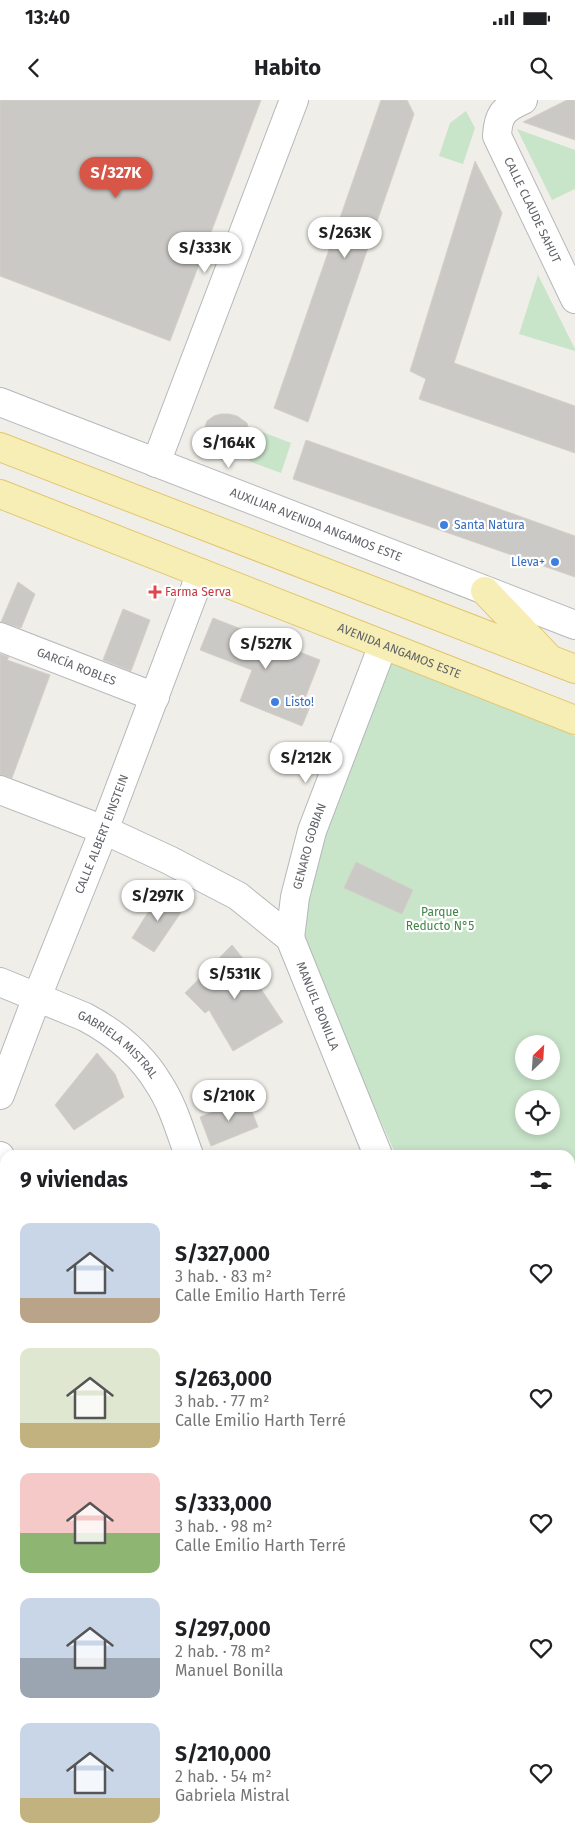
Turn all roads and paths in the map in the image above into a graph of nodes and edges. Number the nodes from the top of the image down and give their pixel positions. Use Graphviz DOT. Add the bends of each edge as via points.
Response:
graph roads {
  1 [pos="294,100"];
  2 [pos="522,100"];
  3 [pos="575,298"];
  4 [pos="0,402"];
  5 [pos="0,447"];
  6 [pos="156,463"];
  7 [pos="0,494"];
  8 [pos="200,573"];
  9 [pos="486,591"];
  10 [pos="575,625"];
  11 [pos="0,637"];
  12 [pos="383,645"];
  13 [pos="563,665"];
  14 [pos="155,697"];
  15 [pos="575,720"];
  16 [pos="0,790"];
  17 [pos="104,830"];
  18 [pos="290,938"];
  19 [pos="0,982"];
  20 [pos="37,997"];
  21 [pos="0,1095"];
  22 [pos="187,1150"];
  23 [pos="376,1150"];
  1 -- 6 [label="street"];
  2 -- 3 [label="street, CALLE CLAUDE SAHUT" via="506,110 498,120 497,136"];
  4 -- 6 [label="street, AUXILIAR AVENIDA ANGAMOS ESTE"];
  5 -- 13 [label="main road"];
  6 -- 9 [label="street, AUXILIAR AVENIDA ANGAMOS ESTE"];
  7 -- 8 [label="main road, AVENIDA ANGAMOS ESTE"];
  8 -- 12 [label="main road, AVENIDA ANGAMOS ESTE"];
  8 -- 14 [label="street, CALLE ALBERT EINSTEIN"];
  9 -- 10 [label="street, AUXILIAR AVENIDA ANGAMOS ESTE"];
  9 -- 13 [label="main road"];
  11 -- 14 [label="street, GARCÍA ROBLES"];
  12 -- 15 [label="main road, AVENIDA ANGAMOS ESTE"];
  12 -- 18 [label="street, GENARO GOBIAN" via="312,831 295,898"];
  14 -- 17 [label="street, CALLE ALBERT EINSTEIN"];
  16 -- 17 [label="street, MANUEL BONILLA"];
  17 -- 18 [label="street, MANUEL BONILLA" via="238,896"];
  17 -- 20 [label="street, CALLE ALBERT EINSTEIN"];
  18 -- 23 [label="street, MANUEL BONILLA"];
  19 -- 20 [label="street, GABRIELA MISTRAL"];
  20 -- 21 [label="street, CALLE ALBERT EINSTEIN"];
  20 -- 22 [label="street, GABRIELA MISTRAL" via="98,1024 145,1063 170,1104"];
}
